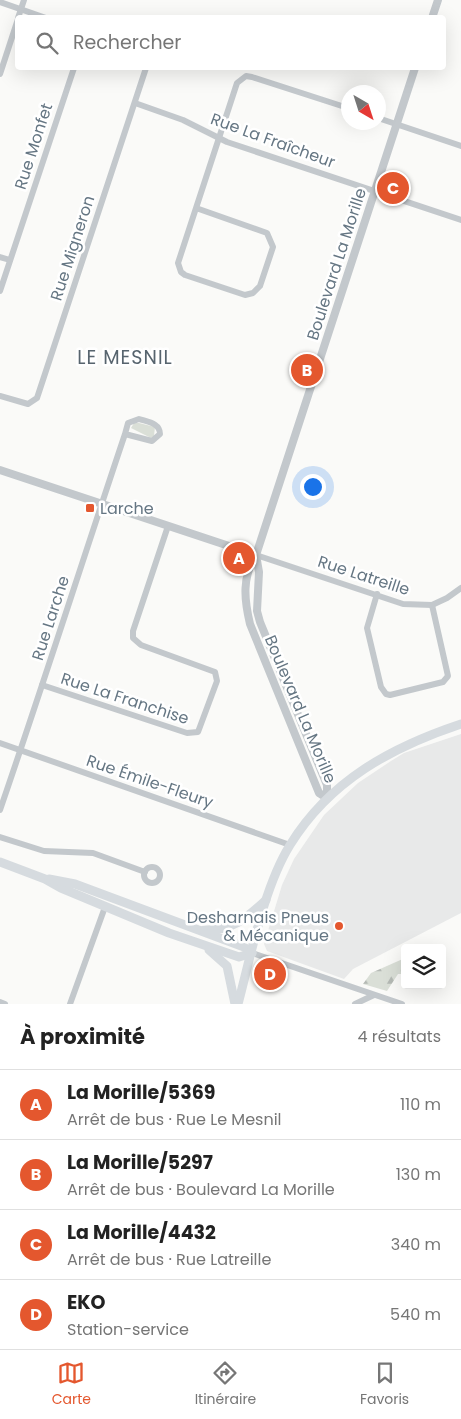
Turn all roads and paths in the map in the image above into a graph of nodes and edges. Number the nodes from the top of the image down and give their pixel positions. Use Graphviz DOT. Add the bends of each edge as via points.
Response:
graph roads {
  1 [pos="24,0"];
  2 [pos="438,0"];
  3 [pos="0,2"];
  4 [pos="21,9"];
  5 [pos="19,15"];
  6 [pos="38,15"];
  7 [pos="433,15"];
  8 [pos="15,27"];
  9 [pos="73,70"];
  10 [pos="145,70"];
  11 [pos="414,70"];
  12 [pos="0,74"];
  13 [pos="135,103"];
  14 [pos="341,106"];
  15 [pos="386,121"];
  16 [pos="397,124"];
  17 [pos="218,138"];
  18 [pos="461,146"];
  19 [pos="375,190"];
  20 [pos="196,208"];
  21 [pos="461,220"];
  22 [pos="0,257"];
  23 [pos="10,260"];
  24 [pos="0,291"];
  25 [pos="0,396"];
  26 [pos="125,434"];
  27 [pos="0,470"];
  28 [pos="101,504"];
  29 [pos="168,526"];
  30 [pos="256,555"];
  31 [pos="461,588"];
  32 [pos="377,594"];
  33 [pos="432,605"];
  34 [pos="42,685"];
  35 [pos="461,724"];
  36 [pos="0,743"];
  37 [pos="21,750"];
  38 [pos="327,798"];
  39 [pos="0,810"];
  40 [pos="0,837"];
  41 [pos="290,845"];
  42 [pos="0,862"];
  43 [pos="145,872"];
  44 [pos="45,879"];
  45 [pos="267,899"];
  46 [pos="105,907"];
  47 [pos="196,930"];
  48 [pos="198,943"];
  49 [pos="252,953"];
  50 [pos="374,995"];
  51 [pos="0,1002"];
  52 [pos="5,1004"];
  53 [pos="70,1004"];
  54 [pos="236,1004"];
  55 [pos="355,1004"];
  56 [pos="402,1004"];
  1 -- 4 [label="street"];
  2 -- 7 [label="street"];
  3 -- 4 [label="street"];
  4 -- 5 [label="street"];
  4 -- 6 [label="street"];
  8 -- 12 [label="street"];
  9 -- 23 [label="street, Rue Monfet"];
  10 -- 13 [label="street, Rue Migneron"];
  11 -- 16 [label="street, Boulevard La Morille"];
  13 -- 17 [label="street, Rue La Fraîcheur" via="183,120"];
  13 -- 25 [label="street, Rue Migneron" via="37,398 28,404"];
  14 -- 17 [label="street" via="246,76 237,83"];
  15 -- 16 [label="street"];
  16 -- 18 [label="street"];
  16 -- 19 [label="street, Boulevard La Morille"];
  17 -- 19 [label="street, Rue La Fraîcheur"];
  17 -- 20 [label="street"];
  19 -- 21 [label="street"];
  19 -- 30 [label="street, Boulevard La Morille"];
  20 -- 20 [label="street" via="178,263 181,272 245,295 256,291 273,247 267,233"];
  22 -- 23 [label="street"];
  23 -- 24 [label="street, Rue Monfet"];
  26 -- 26 [label="street, Rue Larche" via="152,441 160,434 160,429 158,425 139,419 128,423"];
  26 -- 28 [label="street, Rue Larche"];
  27 -- 28 [label="street"];
  28 -- 29 [label="street"];
  28 -- 34 [label="street, Rue Larche"];
  29 -- 30 [label="street"];
  29 -- 34 [label="street, Rue La Franchise" via="132,631 133,638 140,645 215,672 216,681 198,732 187,733"];
  30 -- 32 [label="street, Rue Latreille"];
  30 -- 38 [label="street, Boulevard La Morille" via="258,616 326,785"];
  30 -- 38 [label="street, Boulevard La Morille" via="248,568 245,597 250,624 319,793"];
  31 -- 33 [label="street, Rue Latreille"];
  32 -- 33 [label="street, Rue Latreille" via="402,604"];
  32 -- 33 [label="street" via="367,628 381,687 390,695 443,682 448,676"];
  34 -- 37 [label="street, Rue Larche"];
  35 -- 38 [label="main road" via="389,752"];
  36 -- 37 [label="street, Rue Émile-Fleury"];
  37 -- 39 [label="street, Rue Larche"];
  37 -- 41 [label="street, Rue Émile-Fleury"];
  38 -- 41 [label="main road"];
  40 -- 43 [label="street" via="44,851 93,853"];
  41 -- 45 [label="main road"];
  42 -- 44 [label="main road"];
  44 -- 46 [label="main road"];
  44 -- 47 [label="main road" via="75,884"];
  45 -- 47 [label="main road" via="251,915 230,927"];
  45 -- 49 [label="main road"];
  46 -- 48 [label="main road"];
  46 -- 53 [label="street"];
  47 -- 49 [label="main road" via="244,947"];
  48 -- 49 [label="main road" via="239,957"];
  48 -- 54 [label="main road" via="227,966"];
  49 -- 50 [label="street"];
  49 -- 54 [label="main road"];
  50 -- 55 [label="street"];
  50 -- 56 [label="street"];
  51 -- 52 [label="street"];
}
